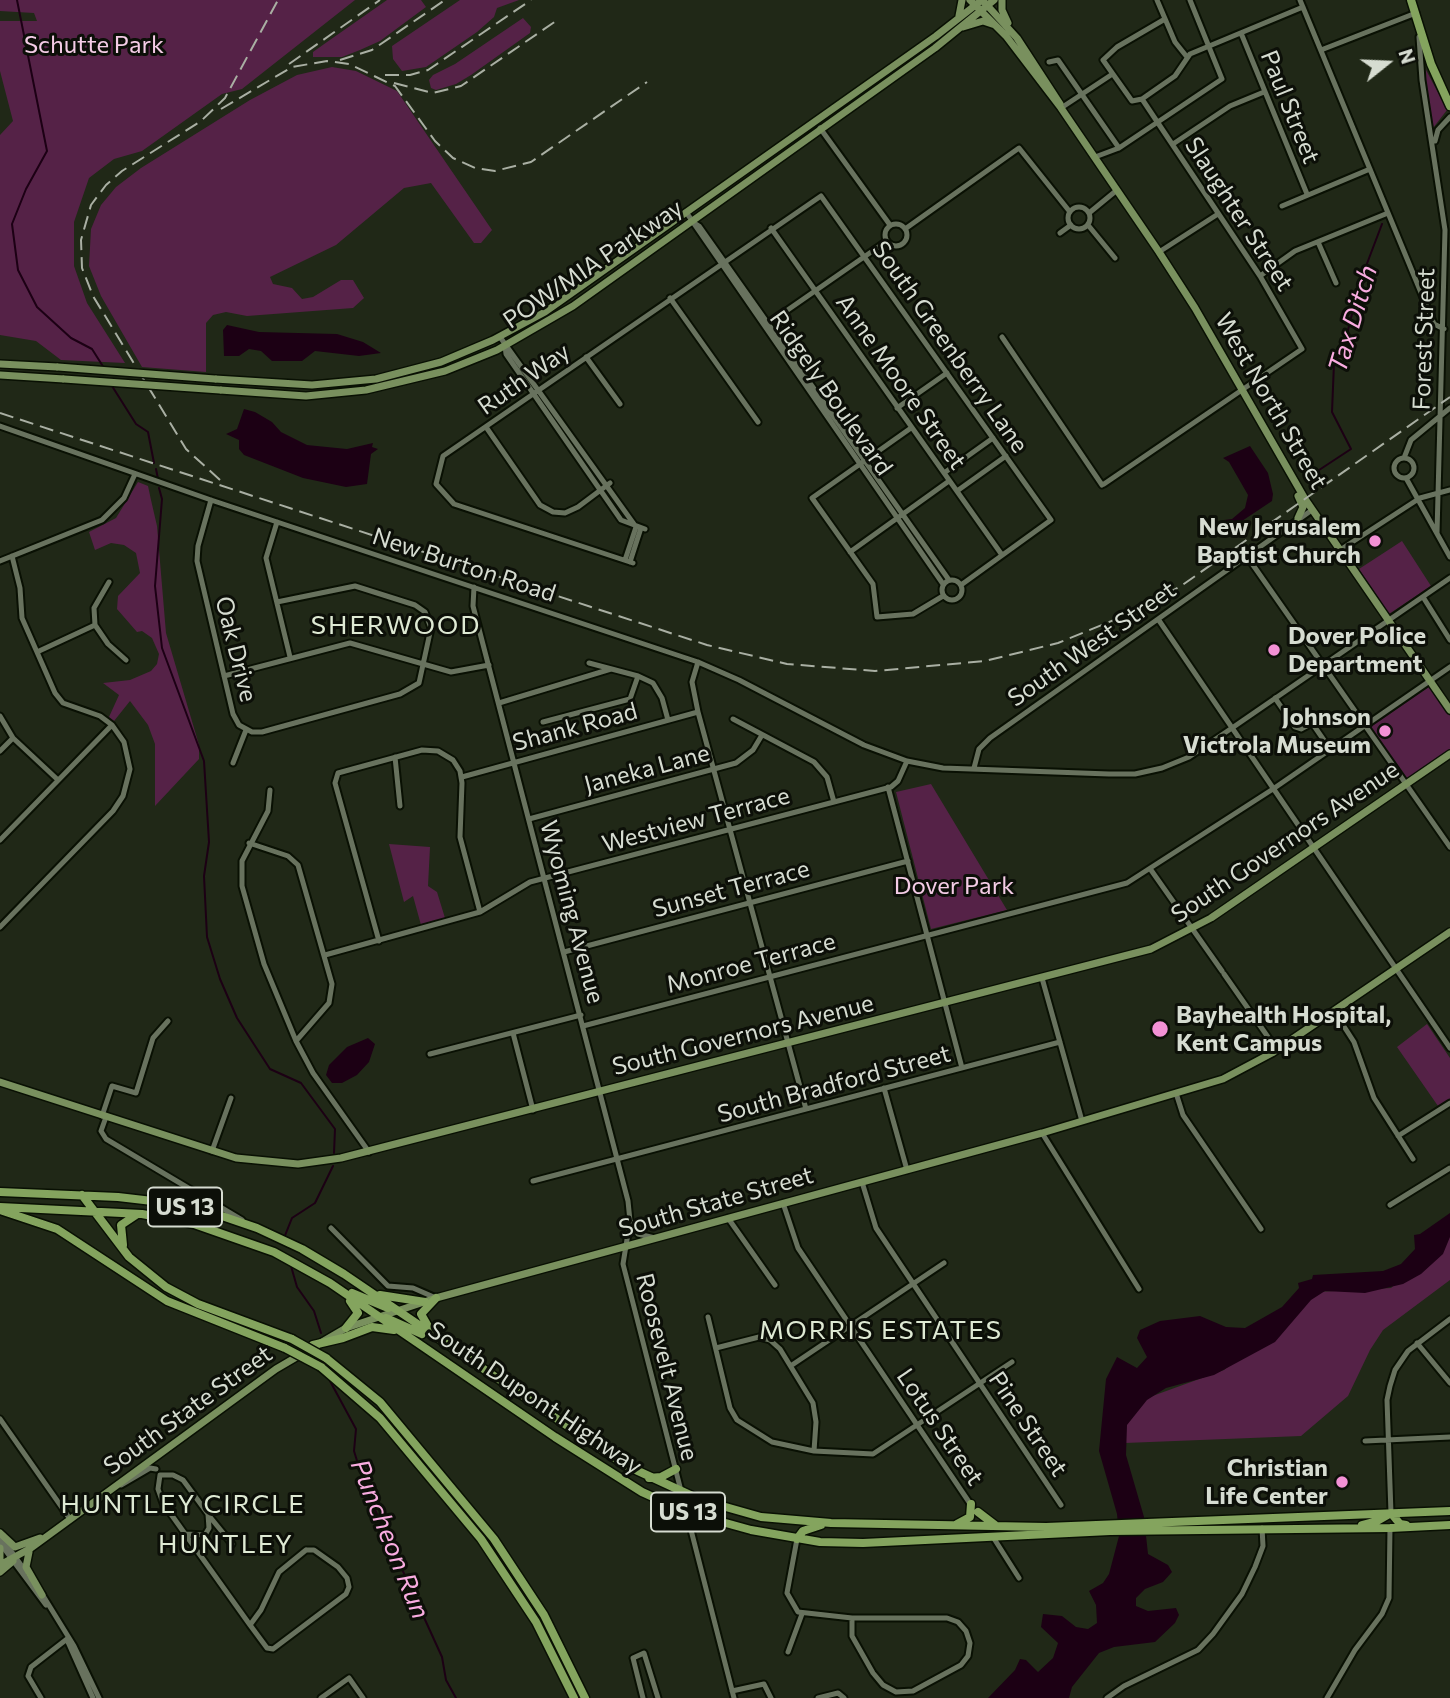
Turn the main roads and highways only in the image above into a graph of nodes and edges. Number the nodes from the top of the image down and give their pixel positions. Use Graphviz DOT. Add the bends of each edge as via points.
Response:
graph roads {
  1 [pos="962,0"];
  2 [pos="1002,0"];
  3 [pos="1411,0"];
  4 [pos="982,2"];
  5 [pos="957,24"];
  6 [pos="999,28"];
  7 [pos="1017,38"];
  8 [pos="1450,106"];
  9 [pos="1061,108"];
  10 [pos="821,116"];
  11 [pos="820,128"];
  12 [pos="0,364"];
  13 [pos="0,375"];
  14 [pos="1283,460"];
  15 [pos="1298,519"];
  16 [pos="1450,710"];
  17 [pos="1450,754"];
  18 [pos="1450,932"];
  19 [pos="0,1082"];
  20 [pos="0,1192"];
  21 [pos="82,1195"];
  22 [pos="0,1208"];
  23 [pos="94,1210"];
  24 [pos="142,1214"];
  25 [pos="129,1257"];
  26 [pos="303,1266"];
  27 [pos="330,1283"];
  28 [pos="370,1292"];
  29 [pos="436,1298"];
  30 [pos="425,1302"];
  31 [pos="398,1311"];
  32 [pos="379,1316"];
  33 [pos="346,1328"];
  34 [pos="407,1336"];
  35 [pos="313,1345"];
  36 [pos="458,1352"];
  37 [pos="513,1392"];
  38 [pos="555,1437"];
  39 [pos="619,1461"];
  40 [pos="676,1469"];
  41 [pos="648,1478"];
  42 [pos="701,1500"];
  43 [pos="971,1504"];
  44 [pos="686,1510"];
  45 [pos="1450,1510"];
  46 [pos="978,1512"];
  47 [pos="703,1517"];
  48 [pos="1388,1518"];
  49 [pos="792,1521"];
  50 [pos="831,1523"];
  51 [pos="955,1525"];
  52 [pos="1450,1525"];
  53 [pos="981,1526"];
  54 [pos="998,1526"];
  55 [pos="690,1527"];
  56 [pos="1111,1527"];
  57 [pos="1150,1527"];
  58 [pos="51,1533"];
  59 [pos="0,1534"];
  60 [pos="769,1534"];
  61 [pos="797,1539"];
  62 [pos="949,1539"];
  63 [pos="0,1545"];
  64 [pos="31,1548"];
  65 [pos="13,1560"];
  66 [pos="0,1564"];
  67 [pos="0,1572"];
  68 [pos="42,1595"];
  69 [pos="574,1698"];
  70 [pos="585,1698"];
  1 -- 5 [label="main road"];
  2 -- 7 [label="main road" via="1003,13"];
  3 -- 8 [label="highway, Forest Street" via="1440,89"];
  4 -- 5 [label="main road, POW/MIA Parkway"];
  4 -- 6 [label="main road, West North Street"];
  4 -- 7 [label="main road, West North Street"];
  5 -- 6 [label="main road" via="983,21"];
  5 -- 10 [label="main road, POW/MIA Parkway"];
  5 -- 11 [label="main road, POW/MIA Parkway" via="935,48"];
  6 -- 9 [label="main road, West North Street"];
  7 -- 9 [label="main road, West North Street"];
  9 -- 14 [label="main road, West North Street" via="1159,252"];
  10 -- 11 [label="main road"];
  10 -- 12 [label="main road, POW/MIA Parkway, bridge" via="545,312 441,362 376,379 312,384"];
  11 -- 13 [label="main road, POW/MIA Parkway, bridge" via="573,306 505,346 445,371 366,390 306,396"];
  14 -- 15 [label="main road" via="1303,505"];
  14 -- 16 [label="main road, West North Street" via="1312,510"];
  17 -- 19 [label="main road, South Governors Avenue" via="1192,929 1151,949 369,1152 325,1161 268,1163 212,1151"];
  18 -- 29 [label="main road, South State Street" via="1231,1075 1042,1133"];
  20 -- 21 [label="highway, South Dupont Highway / US 13"];
  21 -- 23 [label="highway"];
  21 -- 28 [label="highway, South Dupont Highway / US 13" via="186,1207 257,1228 302,1249"];
  22 -- 23 [label="highway, South Dupont Highway / US 13"];
  22 -- 69 [label="highway, bridge" via="74,1239 167,1301 321,1367 380,1418 481,1539 536,1622"];
  23 -- 24 [label="highway, South Dupont Highway / US 13"];
  23 -- 25 [label="highway"];
  24 -- 25 [label="highway" via="121,1225 120,1239"];
  24 -- 26 [label="highway, South Dupont Highway / US 13" via="222,1232"];
  25 -- 70 [label="highway, bridge" via="175,1293 292,1339 326,1358 385,1408 494,1539 544,1615"];
  26 -- 27 [label="highway, South Dupont Highway / US 13"];
  26 -- 33 [label="highway" via="355,1305 357,1317"];
  27 -- 31 [label="highway"];
  27 -- 32 [label="highway, South Dupont Highway / US 13"];
  28 -- 30 [label="highway"];
  28 -- 31 [label="highway, South Dupont Highway / US 13"];
  29 -- 30 [label="main road, South State Street"];
  29 -- 36 [label="highway" via="423,1310 421,1319"];
  30 -- 31 [label="main road, South State Street"];
  31 -- 32 [label="main road, South State Street"];
  31 -- 36 [label="highway, South Dupont Highway / US 13"];
  32 -- 33 [label="main road, South State Street"];
  32 -- 34 [label="highway, South Dupont Highway / US 13"];
  32 -- 37 [label="highway" via="412,1328"];
  33 -- 35 [label="main road, South State Street"];
  34 -- 35 [label="highway" via="372,1327"];
  34 -- 38 [label="highway, South Dupont Highway / US 13"];
  35 -- 58 [label="main road, South State Street"];
  36 -- 37 [label="highway, South Dupont Highway / US 13"];
  37 -- 39 [label="highway, South Dupont Highway / US 13"];
  38 -- 39 [label="highway" via="561,1432 571,1434"];
  38 -- 44 [label="highway, South Dupont Highway / US 13" via="642,1492"];
  39 -- 41 [label="highway, South Dupont Highway / US 13"];
  40 -- 41 [label="highway"];
  41 -- 42 [label="highway, South Dupont Highway / US 13"];
  42 -- 44 [label="highway" via="690,1503"];
  42 -- 49 [label="highway, South Dupont Highway / US 13"];
  43 -- 51 [label="highway" via="970,1517"];
  44 -- 47 [label="highway, South Dupont Highway / US 13"];
  45 -- 48 [label="highway" via="1405,1512"];
  46 -- 54 [label="highway"];
  47 -- 55 [label="highway"];
  47 -- 60 [label="highway, South Dupont Highway / US 13"];
  48 -- 52 [label="highway" via="1415,1526"];
  48 -- 57 [label="highway, South Dupont Highway / US 13"];
  48 -- 57 [label="highway, South Dupont Highway / US 13" via="1338,1528"];
  49 -- 50 [label="highway, South Dupont Highway / US 13"];
  49 -- 60 [label="highway" via="786,1529"];
  50 -- 51 [label="highway, South Dupont Highway / US 13"];
  50 -- 61 [label="highway" via="810,1528"];
  51 -- 53 [label="highway, South Dupont Highway / US 13"];
  53 -- 54 [label="highway, South Dupont Highway / US 13"];
  53 -- 62 [label="highway" via="977,1534"];
  54 -- 56 [label="highway, South Dupont Highway / US 13"];
  56 -- 57 [label="highway, South Dupont Highway / US 13"];
  56 -- 62 [label="highway, South Dupont Highway / US 13"];
  58 -- 59 [label="main road" via="15,1547"];
  58 -- 64 [label="main road, South State Street"];
  60 -- 61 [label="highway, South Dupont Highway / US 13"];
  61 -- 62 [label="highway, South Dupont Highway / US 13" via="863,1543"];
  63 -- 66 [label="main road"];
  64 -- 65 [label="main road, South State Street"];
  64 -- 68 [label="main road" via="26,1567"];
  65 -- 66 [label="main road, South State Street"];
  65 -- 67 [label="main road, South State Street"];
}
